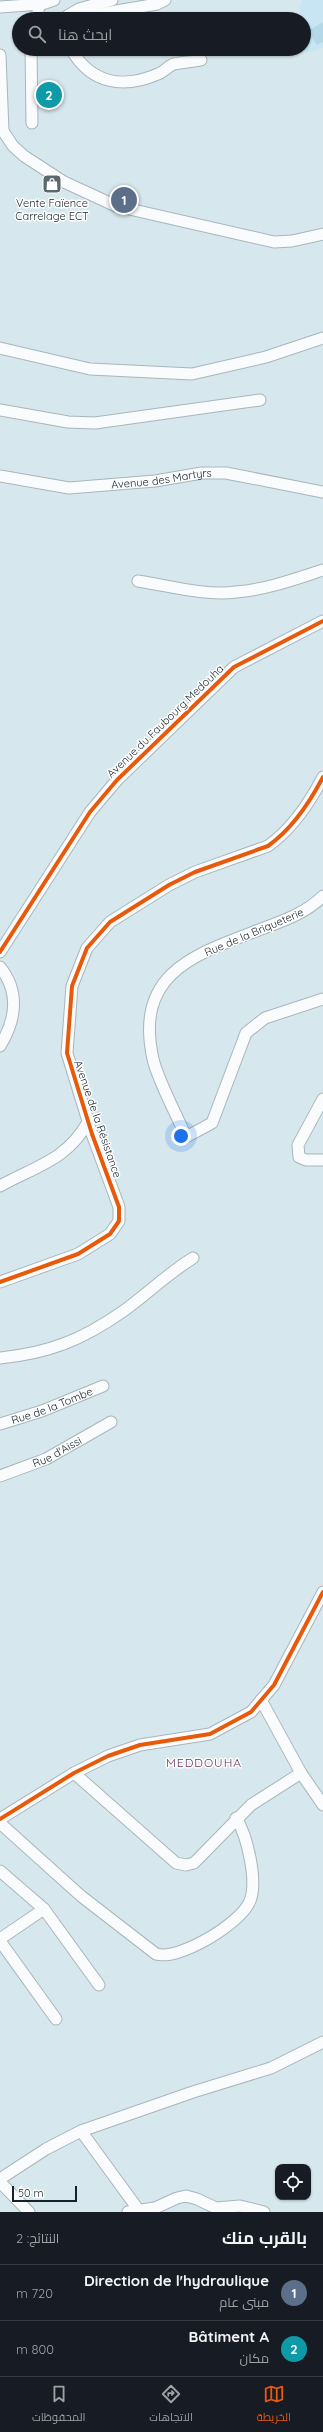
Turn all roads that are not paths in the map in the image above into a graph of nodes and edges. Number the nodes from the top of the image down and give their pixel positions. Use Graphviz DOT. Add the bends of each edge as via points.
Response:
graph roads {
  1 [pos="1,0"];
  2 [pos="54,0"];
  3 [pos="112,0"];
  4 [pos="165,0"];
  5 [pos="39,4"];
  6 [pos="0,6"];
  7 [pos="38,12"];
  8 [pos="74,12"];
  9 [pos="110,12"];
  10 [pos="0,55"];
  11 [pos="31,56"];
  12 [pos="75,56"];
  13 [pos="201,60"];
  14 [pos="32,123"];
  15 [pos="2,132"];
  16 [pos="323,234"];
  17 [pos="323,338"];
  18 [pos="0,348"];
  19 [pos="260,400"];
  20 [pos="0,410"];
  21 [pos="0,476"];
  22 [pos="323,492"];
  23 [pos="323,570"];
  24 [pos="138,581"];
  25 [pos="323,621"];
  26 [pos="323,777"];
  27 [pos="323,896"];
  28 [pos="0,952"];
  29 [pos="0,967"];
  30 [pos="323,999"];
  31 [pos="0,1046"];
  32 [pos="323,1099"];
  33 [pos="88,1122"];
  34 [pos="323,1160"];
  35 [pos="0,1186"];
  36 [pos="193,1258"];
  37 [pos="0,1282"];
  38 [pos="0,1358"];
  39 [pos="103,1386"];
  40 [pos="111,1422"];
  41 [pos="0,1424"];
  42 [pos="0,1476"];
  43 [pos="323,1592"];
  44 [pos="261,1700"];
  45 [pos="74,1773"];
  46 [pos="301,1773"];
  47 [pos="323,1804"];
  48 [pos="236,1818"];
  49 [pos="0,1819"];
  50 [pos="0,1823"];
  51 [pos="0,1870"];
  52 [pos="44,1909"];
  53 [pos="0,1940"];
  54 [pos="99,1985"];
  55 [pos="56,2019"];
  56 [pos="323,2042"];
  57 [pos="81,2131"];
  58 [pos="0,2178"];
  59 [pos="0,2182"];
  60 [pos="135,2211"];
  61 [pos="29,2212"];
  62 [pos="264,2212"];
  1 -- 6 [label="street"];
  2 -- 5 [label="street"];
  3 -- 8 [label="street"];
  4 -- 9 [label="street" via="157,4"];
  5 -- 6 [label="street"];
  5 -- 7 [label="street"];
  10 -- 15 [label="street"];
  11 -- 14 [label="street"];
  12 -- 13 [label="street" via="90,72 110,82 143,80 162,73 172,65"];
  15 -- 16 [label="street" via="24,156 64,182 116,206 274,242"];
  17 -- 18 [label="street" via="266,357 192,374 90,369"];
  19 -- 20 [label="street" via="95,423 68,422"];
  21 -- 22 [label="street, Avenue des Martyrs" via="69,488 155,481 202,473 226,473"];
  23 -- 24 [label="street" via="289,581 236,592 210,592"];
  25 -- 28 [label="street, Avenue du Faubourg Medouha" via="234,667 117,780 90,812"];
  26 -- 33 [label="street, Avenue de la Résistance" via="315,792 278,839 268,846 195,872 169,885 110,922 87,948 72,986 66,1039 69,1066"];
  27 -- 30 [label="street, Rue de la Briqueterie" via="302,913 211,948 177,969 152,1001 150,1021 153,1059 186,1137 212,1123 242,1043 254,1025 278,1013"];
  29 -- 31 [label="street" via="12,988 15,1003 6,1036"];
  32 -- 34 [label="street" via="298,1144 297,1152 299,1157 306,1160"];
  33 -- 35 [label="street" via="72,1146 57,1157"];
  33 -- 37 [label="street, Avenue de la Résistance" via="119,1207 119,1221 110,1234 78,1254"];
  36 -- 38 [label="street" via="147,1290 123,1312 80,1338 50,1350"];
  39 -- 41 [label="street, Rue de la Tombe" via="42,1412"];
  40 -- 42 [label="street, Rue d'Aissi" via="46,1459"];
  43 -- 44 [label="street" via="274,1685"];
  44 -- 45 [label="street" via="251,1712 210,1734 140,1746 108,1756"];
  44 -- 46 [label="street"];
  45 -- 48 [label="street" via="176,1863 194,1863"];
  45 -- 49 [label="street"];
  46 -- 47 [label="street"];
  46 -- 48 [label="street" via="266,1794"];
  48 -- 50 [label="street" via="246,1836 252,1880 250,1902 243,1912 209,1938 166,1956 156,1954 82,1896"];
  51 -- 52 [label="street"];
  52 -- 53 [label="street"];
  52 -- 54 [label="street"];
  53 -- 55 [label="street"];
  56 -- 57 [label="street" via="271,2068"];
  57 -- 58 [label="street"];
  57 -- 60 [label="street"];
  59 -- 61 [label="street"];
  60 -- 62 [label="street" via="155,2208 186,2196 216,2208 240,2206"];
}
